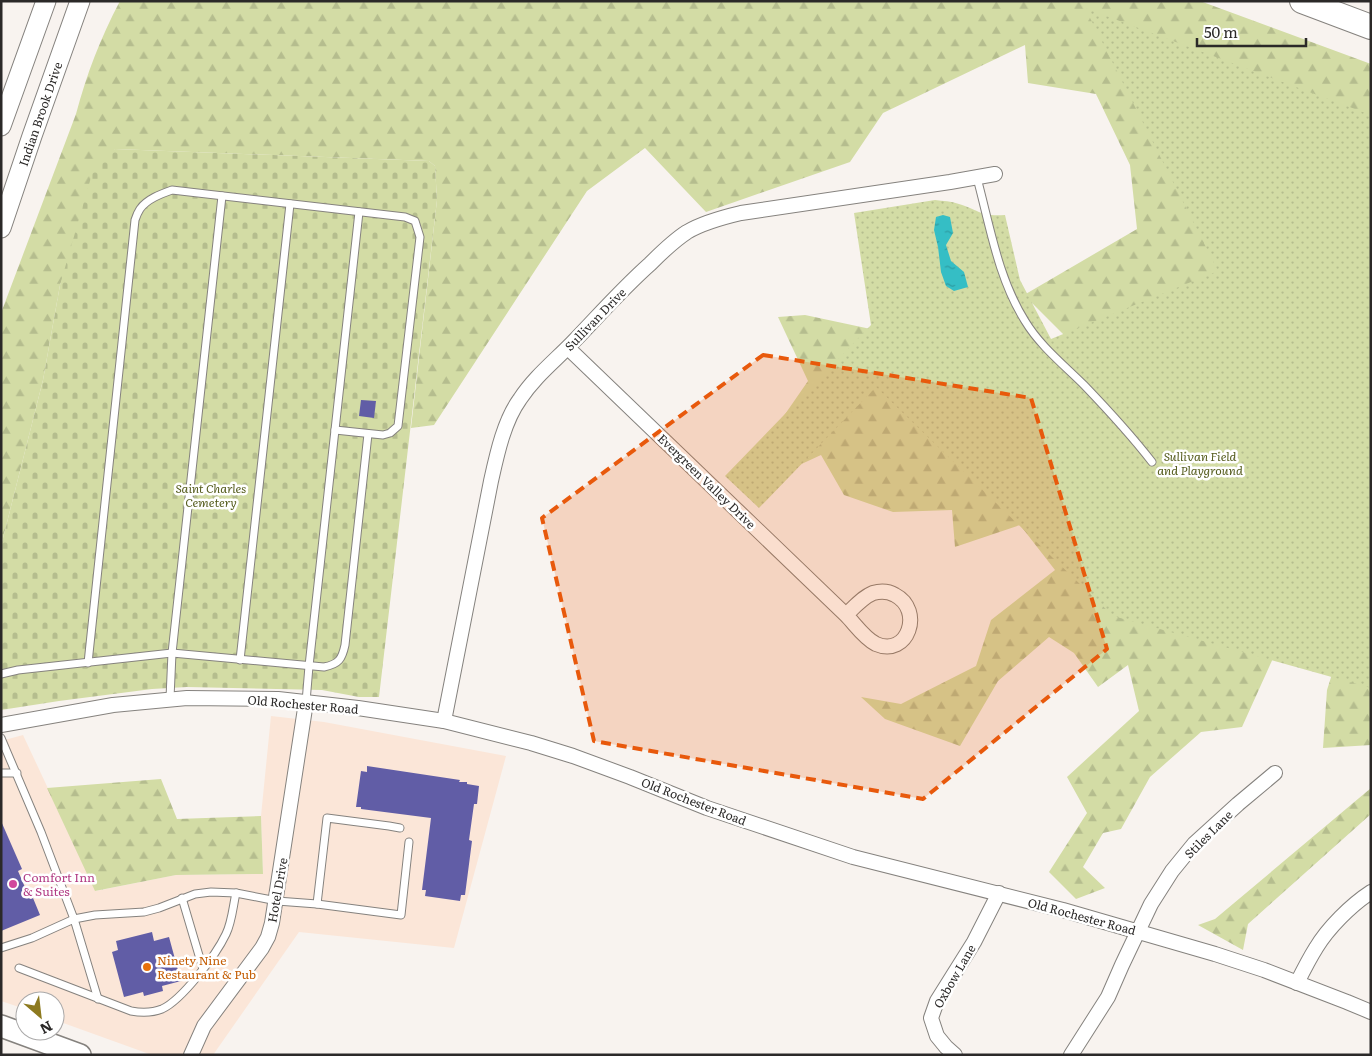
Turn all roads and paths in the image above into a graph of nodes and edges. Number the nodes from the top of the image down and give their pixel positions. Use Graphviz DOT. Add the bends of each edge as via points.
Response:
graph roads {
  1 [pos="46,1"];
  2 [pos="80,1"];
  3 [pos="1302,1"];
  4 [pos="1371,27"];
  5 [pos="1,126"];
  6 [pos="995,174"];
  7 [pos="977,178"];
  8 [pos="222,196"];
  9 [pos="290,204"];
  10 [pos="359,212"];
  11 [pos="1,228"];
  12 [pos="568,348"];
  13 [pos="335,430"];
  14 [pos="368,434"];
  15 [pos="1152,462"];
  16 [pos="846,615"];
  17 [pos="172,653"];
  18 [pos="240,660"];
  19 [pos="88,663"];
  20 [pos="309,666"];
  21 [pos="1,674"];
  22 [pos="170,698"];
  23 [pos="306,702"];
  24 [pos="444,721"];
  25 [pos="1,725"];
  26 [pos="1,738"];
  27 [pos="1,773"];
  28 [pos="17,773"];
  29 [pos="1275,773"];
  30 [pos="400,828"];
  31 [pos="410,842"];
  32 [pos="1371,892"];
  33 [pos="236,893"];
  34 [pos="999,893"];
  35 [pos="182,898"];
  36 [pos="276,901"];
  37 [pos="316,904"];
  38 [pos="74,919"];
  39 [pos="1138,931"];
  40 [pos="1,948"];
  41 [pos="18,968"];
  42 [pos="203,969"];
  43 [pos="1297,982"];
  44 [pos="98,998"];
  45 [pos="1371,1012"];
  46 [pos="1,1026"];
  47 [pos="80,1055"];
  48 [pos="191,1055"];
  49 [pos="955,1055"];
  50 [pos="1071,1055"];
  1 -- 5 [label="main road"];
  2 -- 11 [label="main road, Indian Brook Drive"];
  3 -- 4 [label="highway"];
  6 -- 7 [label="street, Sullivan Drive"];
  7 -- 12 [label="street, Sullivan Drive" via="741,212 690,230 638,274"];
  7 -- 15 [label="lane" via="1003,276 1026,323 1132,436"];
  8 -- 9 [label="lane"];
  8 -- 17 [label="lane"];
  8 -- 19 [label="lane" via="172,190 140,208 135,220"];
  9 -- 10 [label="lane"];
  9 -- 18 [label="lane"];
  10 -- 13 [label="lane"];
  10 -- 14 [label="lane" via="405,217 415,222 420,237 398,426 383,435"];
  12 -- 16 [label="street, Evergreen Valley Drive"];
  12 -- 24 [label="street, Sullivan Drive" via="519,399 499,448"];
  13 -- 14 [label="lane"];
  13 -- 20 [label="lane"];
  14 -- 20 [label="lane" via="346,645 335,665"];
  16 -- 16 [label="street, Evergreen Valley Drive" via="871,641 886,646 902,640 911,623 910,613 900,597 881,591 872,593"];
  17 -- 18 [label="lane"];
  17 -- 19 [label="lane"];
  17 -- 22 [label="lane"];
  18 -- 20 [label="lane"];
  19 -- 21 [label="lane"];
  20 -- 23 [label="lane"];
  22 -- 23 [label="street, Old Rochester Road"];
  22 -- 25 [label="street, Old Rochester Road"];
  23 -- 24 [label="street, Old Rochester Road"];
  23 -- 36 [label="street, Hotel Drive"];
  24 -- 34 [label="street, Old Rochester Road" via="573,756 707,808 853,857"];
  26 -- 28 [label="lane"];
  27 -- 28 [label="lane"];
  28 -- 38 [label="lane"];
  29 -- 39 [label="street, Stiles Lane" via="1194,844 1172,871"];
  30 -- 37 [label="lane" via="327,818"];
  31 -- 37 [label="lane" via="401,915"];
  32 -- 43 [label="street" via="1327,933"];
  33 -- 35 [label="lane" via="211,892"];
  33 -- 36 [label="lane"];
  33 -- 42 [label="lane" via="227,933"];
  34 -- 39 [label="street, Old Rochester Road"];
  34 -- 49 [label="street, Oxbow Lane" via="974,942 937,1001 931,1018 936,1036"];
  35 -- 38 [label="lane" via="144,912"];
  35 -- 42 [label="lane"];
  36 -- 37 [label="lane"];
  36 -- 48 [label="street, Hotel Drive" via="268,937 262,948 204,1026"];
  38 -- 40 [label="lane"];
  38 -- 44 [label="lane"];
  39 -- 43 [label="street, Old Rochester Road"];
  39 -- 50 [label="street" via="1108,997"];
  41 -- 44 [label="lane"];
  42 -- 44 [label="lane" via="181,995 163,1009 141,1013"];
  43 -- 45 [label="street, Old Rochester Road"];
  46 -- 47 [label="main road"];
}
